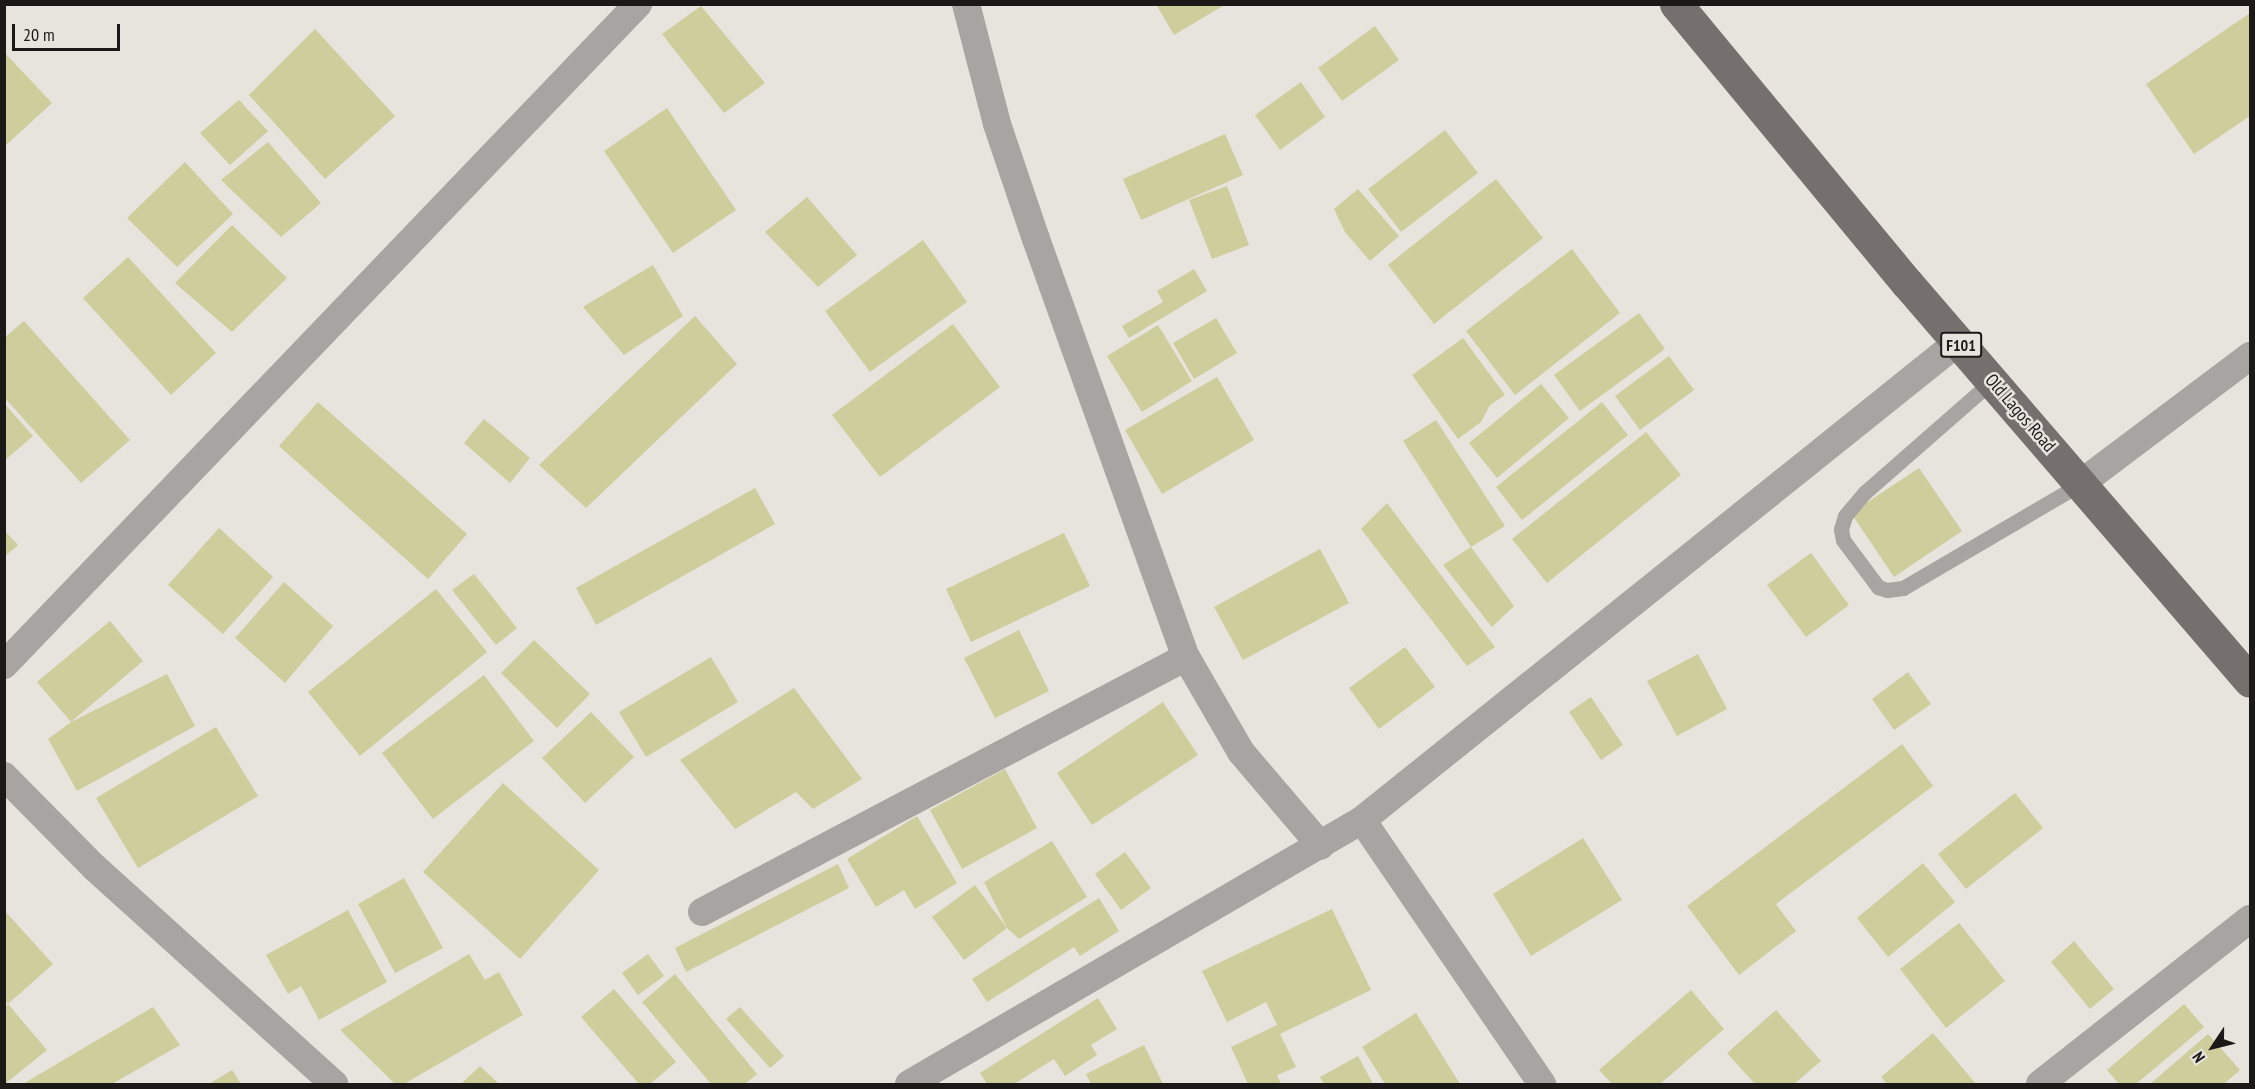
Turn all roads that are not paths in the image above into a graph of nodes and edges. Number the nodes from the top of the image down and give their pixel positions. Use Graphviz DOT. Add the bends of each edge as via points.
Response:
graph roads {
  1 [pos="638,4"];
  2 [pos="966,4"];
  3 [pos="1680,6"];
  4 [pos="1958,342"];
  5 [pos="2250,356"];
  6 [pos="1992,381"];
  7 [pos="2080,483"];
  8 [pos="1186,657"];
  9 [pos="4,665"];
  10 [pos="2250,681"];
  11 [pos="4,776"];
  12 [pos="1362,820"];
  13 [pos="1321,846"];
  14 [pos="702,912"];
  15 [pos="2250,919"];
  16 [pos="334,1084"];
  17 [pos="909,1084"];
  18 [pos="1542,1084"];
  19 [pos="2040,1084"];
  1 -- 9 [label="street"];
  2 -- 8 [label="street" via="997,124 1032,228"];
  3 -- 4 [label="main road, Old Lagos Road / F101"];
  4 -- 6 [label="main road, Old Lagos Road / F101"];
  4 -- 12 [label="street"];
  5 -- 7 [label="street"];
  6 -- 7 [label="main road, Old Lagos Road / F101"];
  6 -- 7 [label="lane" via="1865,492 1845,516 1843,540 1878,587 1902,588"];
  7 -- 10 [label="main road, Old Lagos Road / F101"];
  8 -- 13 [label="street" via="1241,752"];
  8 -- 14 [label="street"];
  11 -- 16 [label="street" via="94,867"];
  12 -- 13 [label="street"];
  12 -- 18 [label="street"];
  13 -- 17 [label="street"];
  15 -- 19 [label="street"];
}
